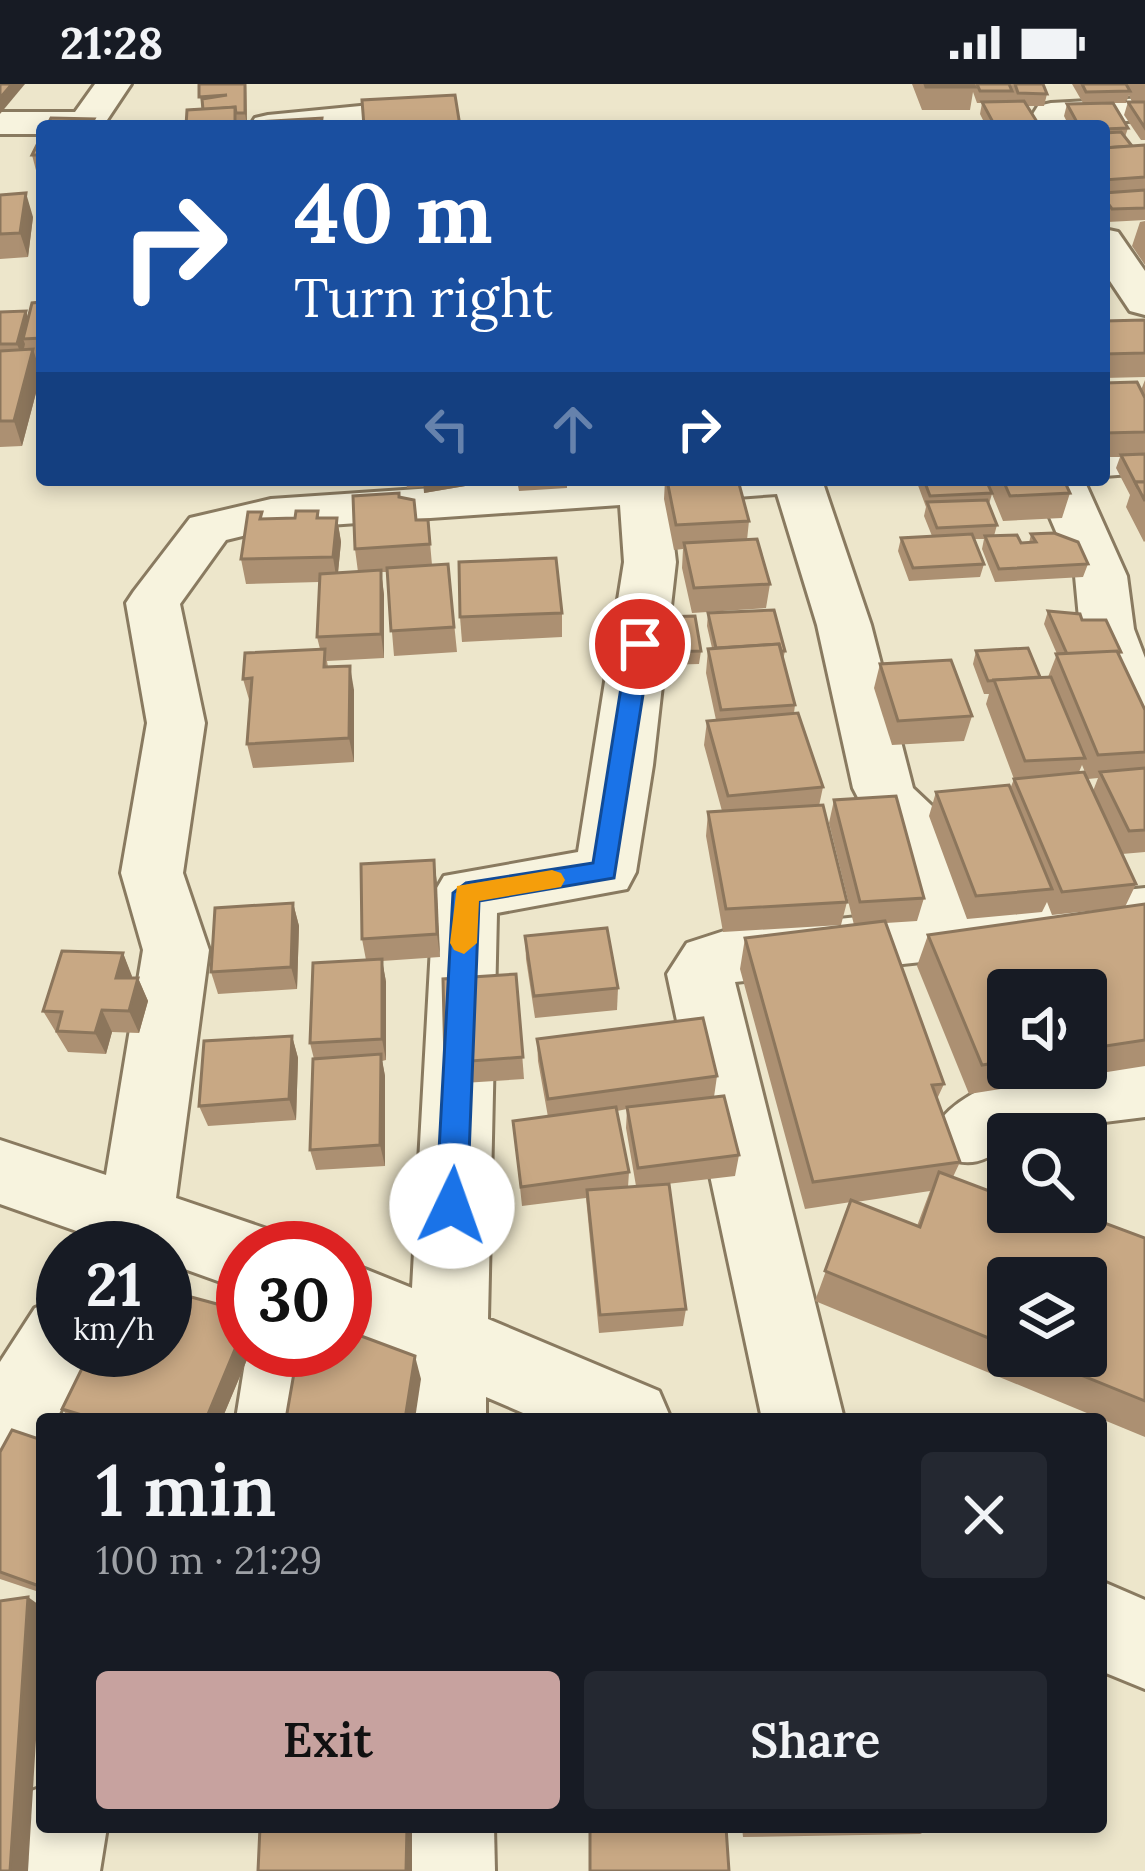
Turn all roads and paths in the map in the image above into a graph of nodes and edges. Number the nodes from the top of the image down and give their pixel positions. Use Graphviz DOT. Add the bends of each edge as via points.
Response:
graph roads {
  1 [pos="32,84"];
  2 [pos="113,84"];
  3 [pos="1145,109"];
  4 [pos="392,115"];
  5 [pos="88,120"];
  6 [pos="336,120"];
  7 [pos="1054,120"];
  8 [pos="6,123"];
  9 [pos="36,123"];
  10 [pos="1110,250"];
  11 [pos="1145,302"];
  12 [pos="1145,459"];
  13 [pos="1110,461"];
  14 [pos="687,486"];
  15 [pos="799,486"];
  16 [pos="1062,486"];
  17 [pos="643,489"];
  18 [pos="239,503"];
  19 [pos="1145,733"];
  20 [pos="1145,913"];
  21 [pos="953,933"];
  22 [pos="1145,1087"];
  23 [pos="967,1136"];
  24 [pos="0,1172"];
  25 [pos="103,1221"];
  26 [pos="128,1221"];
  27 [pos="372,1309"];
  28 [pos="445,1340"];
  29 [pos="36,1377"];
  30 [pos="282,1377"];
  31 [pos="278,1413"];
  32 [pos="446,1413"];
  33 [pos="616,1413"];
  34 [pos="802,1413"];
  35 [pos="0,1436"];
  36 [pos="1107,1628"];
  37 [pos="1145,1645"];
  38 [pos="59,1833"];
  39 [pos="447,1833"];
  40 [pos="52,1871"];
  41 [pos="447,1871"];
  1 -- 8 [label="street"];
  2 -- 5 [label="street"];
  3 -- 7 [label="street" via="1051,114"];
  4 -- 6 [label="street"];
  8 -- 9 [label="street"];
  10 -- 11 [label="street"];
  12 -- 13 [label="street"];
  14 -- 17 [label="street"];
  15 -- 21 [label="street" via="844,625 883,788 926,837"];
  16 -- 19 [label="street" via="1101,576 1107,628"];
  17 -- 18 [label="street" via="271,514"];
  17 -- 28 [label="street" via="650,562 605,872 466,893"];
  18 -- 26 [label="street" via="208,530 153,604 176,723 152,873 176,950"];
  20 -- 21 [label="street"];
  21 -- 34 [label="street" via="724,957 700,974"];
  22 -- 23 [label="street" via="1000,1112"];
  24 -- 25 [label="street"];
  27 -- 28 [label="street"];
  28 -- 32 [label="street"];
  28 -- 33 [label="street"];
  29 -- 35 [label="street"];
  30 -- 31 [label="street"];
  36 -- 37 [label="street"];
  38 -- 40 [label="street"];
  39 -- 41 [label="street"];
}
